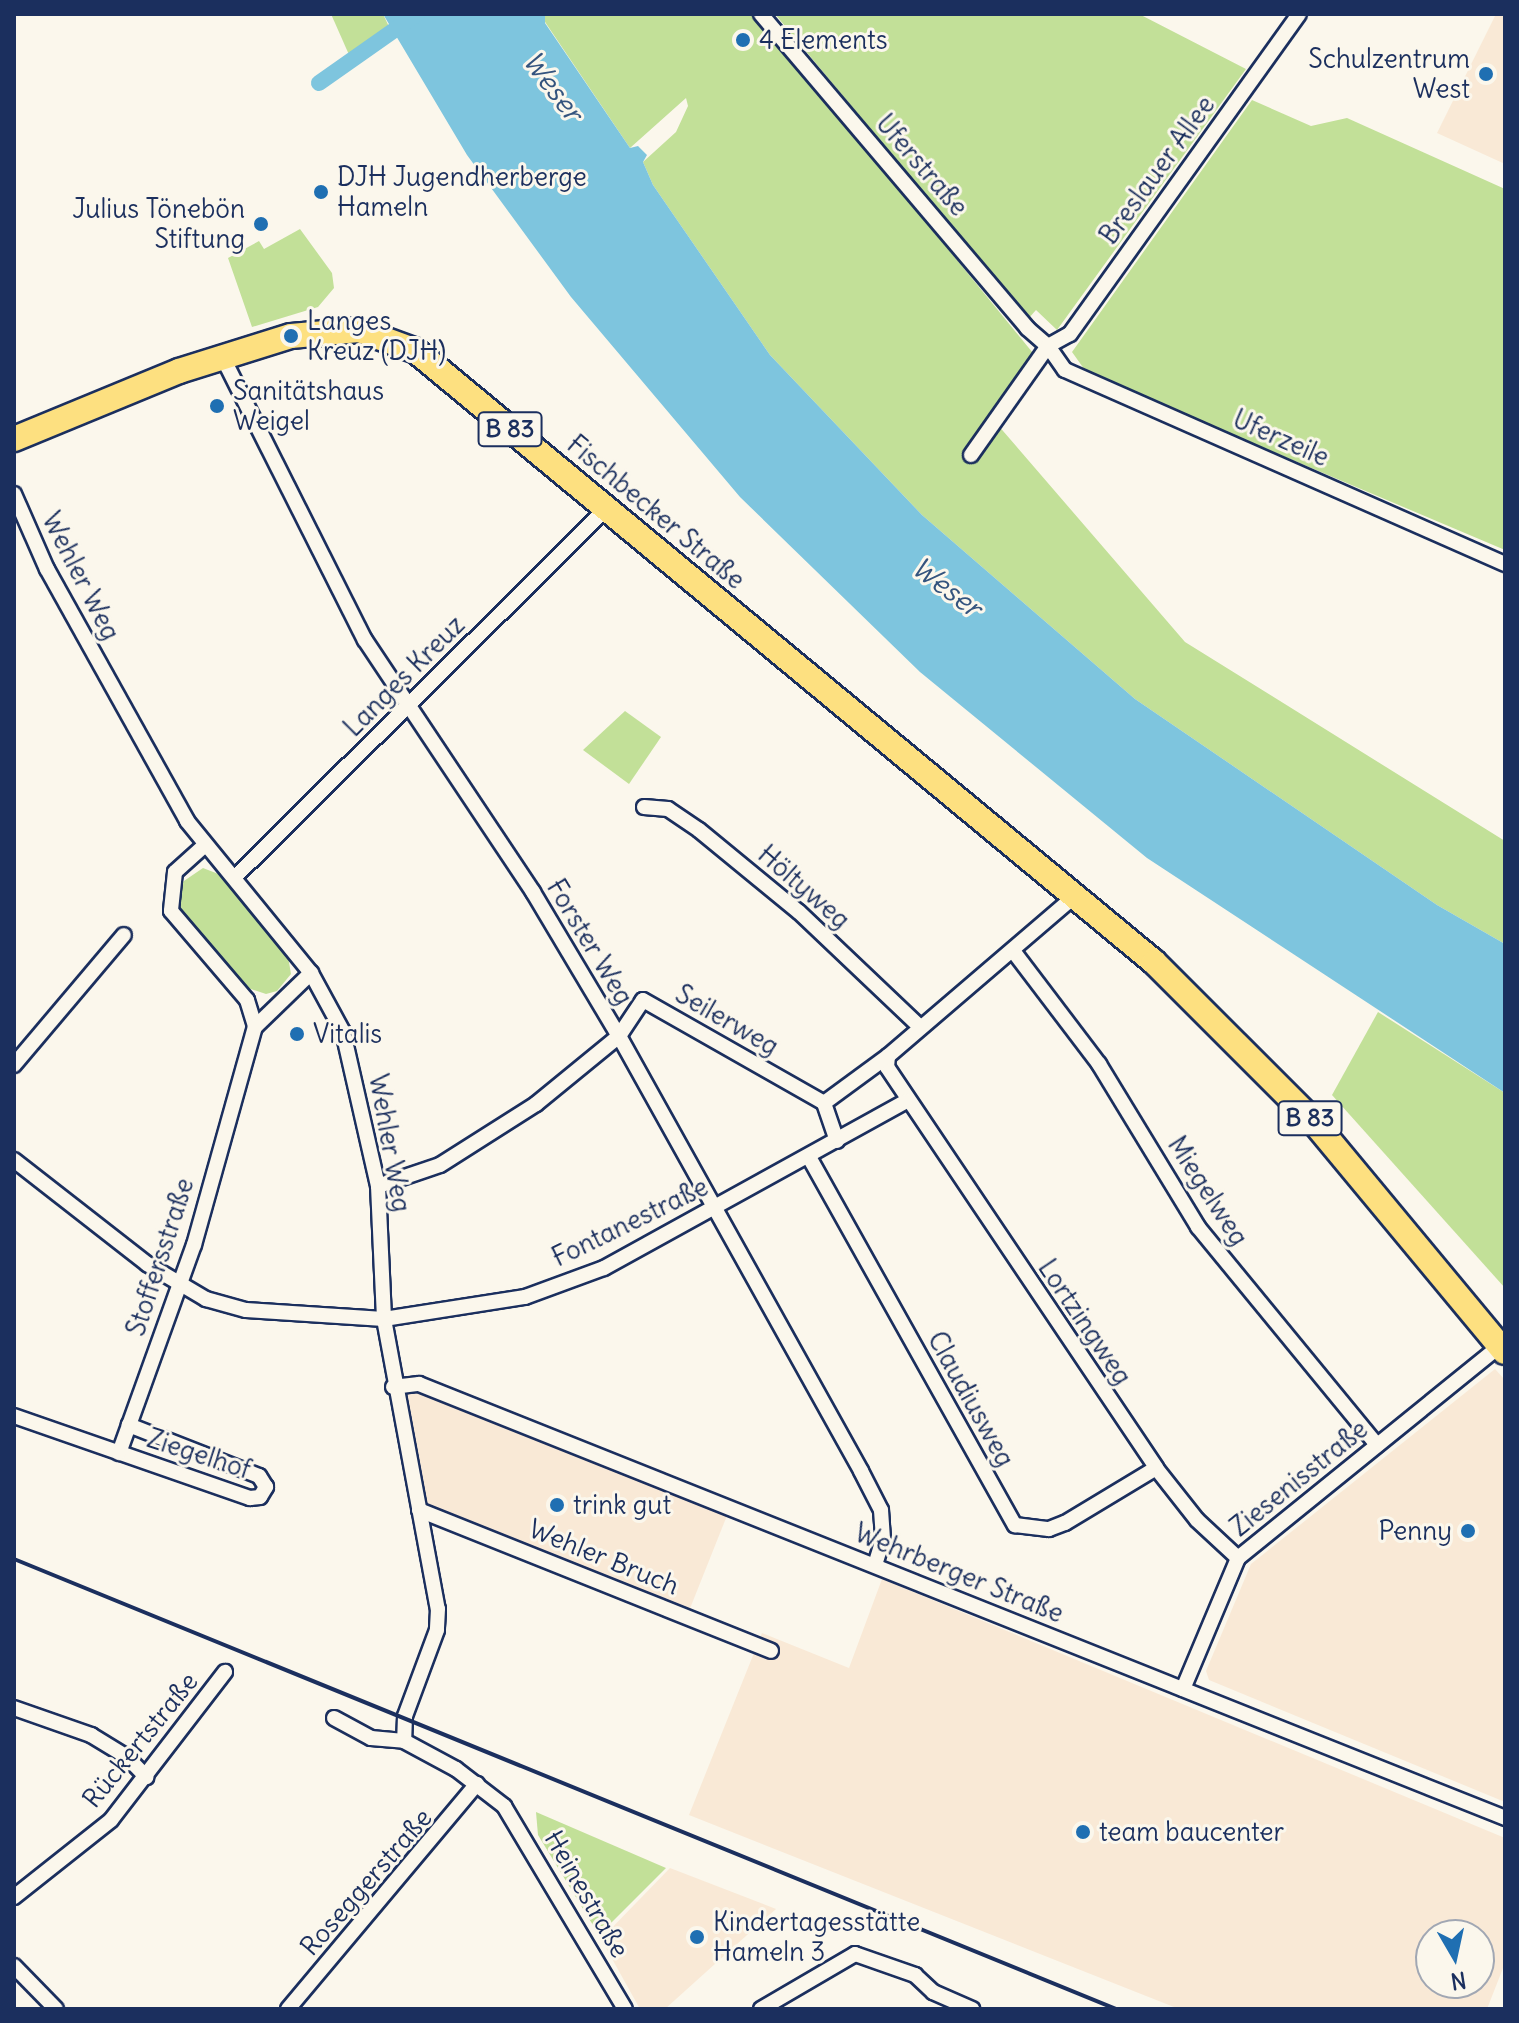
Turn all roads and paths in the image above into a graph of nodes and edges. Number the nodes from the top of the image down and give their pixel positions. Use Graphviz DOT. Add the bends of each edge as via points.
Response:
graph roads {
  1 [pos="761,14"];
  2 [pos="1299,14"];
  3 [pos="1048,346"];
  4 [pos="222,356"];
  5 [pos="14,439"];
  6 [pos="971,455"];
  7 [pos="14,494"];
  8 [pos="607,508"];
  9 [pos="1505,564"];
  10 [pos="410,703"];
  11 [pos="644,807"];
  12 [pos="205,845"];
  13 [pos="234,878"];
  14 [pos="1076,895"];
  15 [pos="124,935"];
  16 [pos="1014,952"];
  17 [pos="311,973"];
  18 [pos="255,1027"];
  19 [pos="920,1027"];
  20 [pos="619,1036"];
  21 [pos="888,1056"];
  22 [pos="14,1065"];
  23 [pos="906,1101"];
  24 [pos="824,1103"];
  25 [pos="837,1141"];
  26 [pos="809,1157"];
  27 [pos="14,1160"];
  28 [pos="378,1186"];
  29 [pos="717,1208"];
  30 [pos="179,1287"];
  31 [pos="384,1319"];
  32 [pos="1502,1349"];
  33 [pos="393,1387"];
  34 [pos="14,1416"];
  35 [pos="129,1425"];
  36 [pos="1377,1445"];
  37 [pos="119,1453"];
  38 [pos="1156,1468"];
  39 [pos="419,1510"];
  40 [pos="1238,1558"];
  41 [pos="875,1565"];
  42 [pos="771,1651"];
  43 [pos="225,1672"];
  44 [pos="1183,1689"];
  45 [pos="14,1708"];
  46 [pos="334,1718"];
  47 [pos="404,1741"];
  48 [pos="146,1777"];
  49 [pos="477,1784"];
  50 [pos="1505,1818"];
  51 [pos="14,1897"];
  52 [pos="14,1966"];
  53 [pos="56,2009"];
  54 [pos="288,2009"];
  55 [pos="625,2009"];
  56 [pos="761,2009"];
  57 [pos="972,2009"];
  1 -- 3 [label="street, Uferstraße" via="1027,328"];
  2 -- 3 [label="street, Breslauer Allee" via="1070,334"];
  3 -- 6 [label="street, Breslauer Allee"];
  3 -- 9 [label="street, Uferzeile" via="1065,370"];
  4 -- 5 [label="main road, Fischbecker Straße / B 83"];
  4 -- 8 [label="main road, Fischbecker Straße / B 83" via="317,331 378,335 416,351"];
  4 -- 10 [label="street, Forster Weg" via="326,570 365,640"];
  7 -- 12 [label="street, Wehler Weg" via="80,631"];
  8 -- 10 [label="street, Langes Kreuz"];
  8 -- 14 [label="main road, Fischbecker Straße / B 83"];
  10 -- 13 [label="street, Langes Kreuz"];
  10 -- 20 [label="street, Forster Weg"];
  11 -- 19 [label="street, Höltyweg" via="668,809 699,830 799,912"];
  12 -- 13 [label="street, Wehler Weg"];
  12 -- 18 [label="street" via="175,872 171,911 247,1000"];
  13 -- 17 [label="street, Wehler Weg"];
  14 -- 16 [label="street"];
  14 -- 32 [label="main road, B 83" via="1256,1060"];
  15 -- 22 [label="street"];
  16 -- 19 [label="street"];
  16 -- 36 [label="street, Miegelweg" via="1099,1064 1198,1227"];
  17 -- 18 [label="street"];
  17 -- 28 [label="street, Wehler Weg" via="343,1032"];
  18 -- 30 [label="street, Stoffersstraße"];
  19 -- 21 [label="street"];
  20 -- 24 [label="street, Seilerweg" via="643,1000"];
  20 -- 28 [label="street" via="536,1104 440,1165"];
  20 -- 29 [label="street, Forster Weg"];
  21 -- 23 [label="street" via="887,1067"];
  21 -- 24 [label="street"];
  23 -- 25 [label="street, Fontanestraße"];
  23 -- 38 [label="street, Lortzingweg"];
  24 -- 25 [label="street"];
  25 -- 26 [label="street, Fontanestraße"];
  26 -- 29 [label="street, Fontanestraße"];
  26 -- 38 [label="street, Claudiusweg" via="1015,1525 1049,1529 1065,1523"];
  27 -- 30 [label="street, Fontanestraße"];
  28 -- 31 [label="street, Wehler Weg"];
  29 -- 31 [label="street, Fontanestraße" via="604,1268 525,1297"];
  29 -- 41 [label="street, Forster Weg" via="881,1510 883,1539"];
  30 -- 31 [label="street, Fontanestraße" via="246,1310"];
  30 -- 35 [label="street, Stoffersstraße"];
  31 -- 33 [label="street, Wehler Weg"];
  32 -- 36 [label="street, Ziesenisstraße"];
  33 -- 39 [label="street, Wehler Weg"];
  33 -- 41 [label="street, Wehrberger Straße" via="419,1384"];
  34 -- 37 [label="street, Ziegelhof"];
  35 -- 37 [label="street, Stoffersstraße"];
  35 -- 37 [label="street, Ziegelhof" via="259,1476 266,1487 260,1497 250,1498"];
  36 -- 40 [label="street, Ziesenisstraße"];
  38 -- 40 [label="street, Lortzingweg" via="1197,1520"];
  39 -- 42 [label="street, Wehler Bruch"];
  39 -- 47 [label="street, Wehler Weg" via="435,1587 437,1630 408,1703"];
  40 -- 44 [label="street, Ziesenisstraße"];
  41 -- 44 [label="street, Wehrberger Straße"];
  43 -- 48 [label="street, Rückertstraße"];
  44 -- 50 [label="street, Wehrberger Straße"];
  45 -- 48 [label="street" via="91,1735 127,1757"];
  46 -- 47 [label="street" via="371,1738"];
  47 -- 49 [label="street"];
  48 -- 51 [label="street, Rückertstraße" via="111,1820"];
  49 -- 54 [label="street, Roseggerstraße"];
  49 -- 55 [label="street, Heinestraße" via="504,1806"];
  52 -- 53 [label="street"];
  56 -- 57 [label="street" via="855,1954 928,1981 933,1992"];
}
